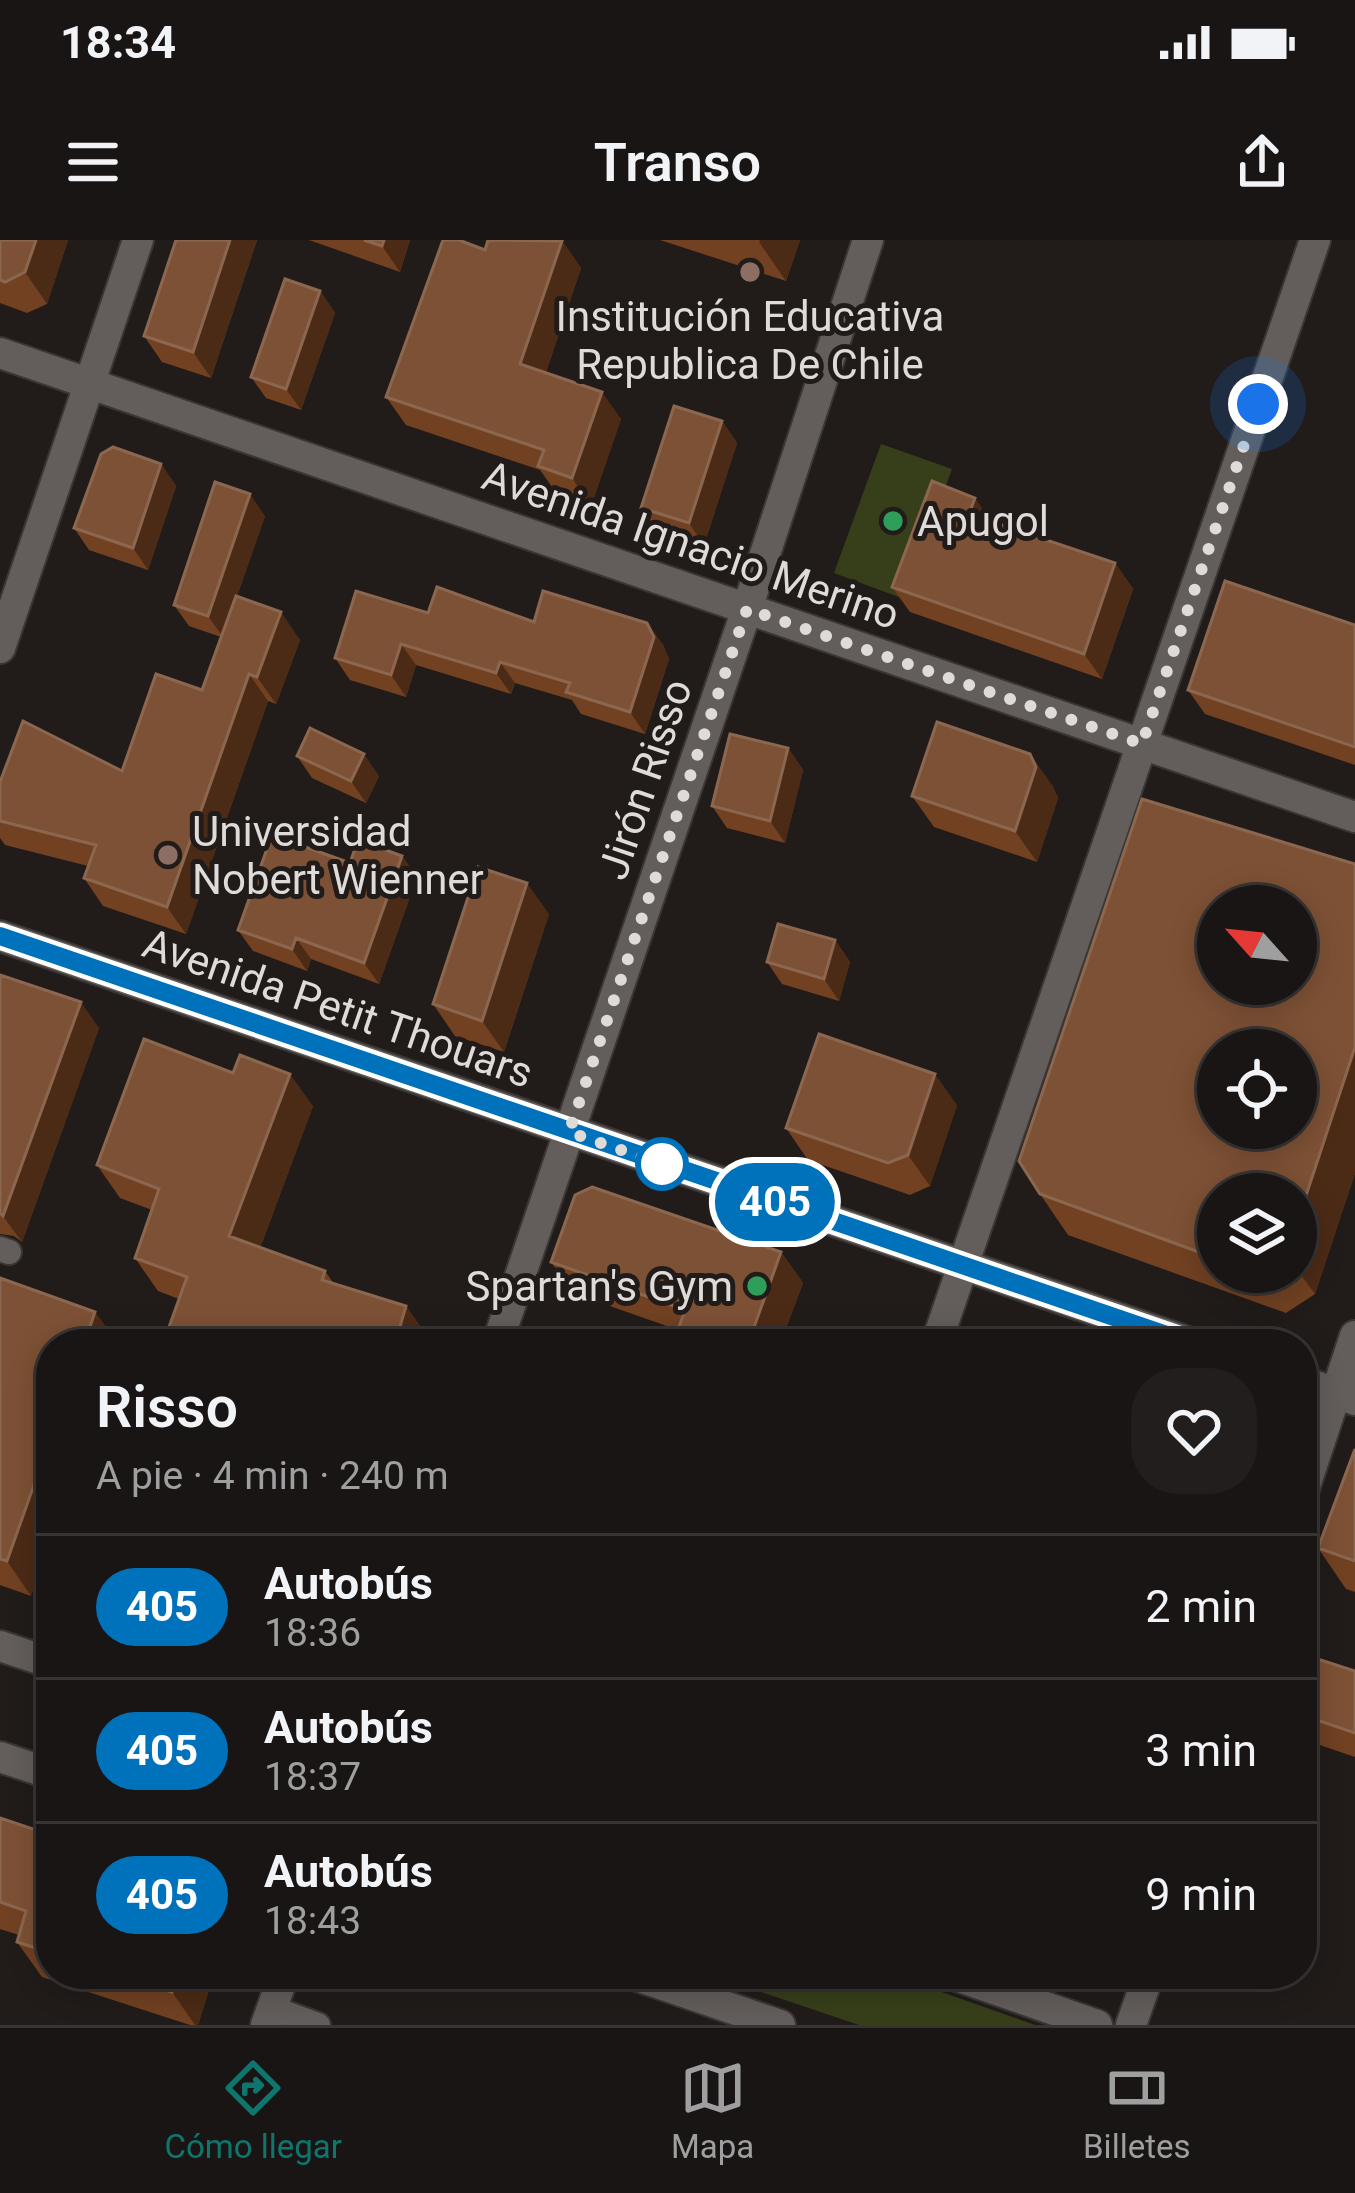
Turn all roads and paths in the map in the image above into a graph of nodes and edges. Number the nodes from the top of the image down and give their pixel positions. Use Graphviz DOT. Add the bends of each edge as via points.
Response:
graph roads {
  1 [pos="138,240"];
  2 [pos="868,240"];
  3 [pos="1315,240"];
  4 [pos="0,353"];
  5 [pos="90,383"];
  6 [pos="747,609"];
  7 [pos="0,648"];
  8 [pos="1142,744"];
  9 [pos="1355,817"];
  10 [pos="0,936"];
  11 [pos="569,1132"];
  12 [pos="964,1265"];
  13 [pos="502,1329"];
  14 [pos="941,1329"];
  15 [pos="1150,1329"];
  16 [pos="1355,1336"];
  17 [pos="1345,1397"];
  18 [pos="1317,1461"];
  19 [pos="0,1646"];
  20 [pos="36,1659"];
  21 [pos="0,1757"];
  22 [pos="36,1769"];
  23 [pos="675,1989"];
  24 [pos="994,1989"];
  25 [pos="1144,1989"];
  26 [pos="269,2016"];
  27 [pos="318,2025"];
  28 [pos="780,2025"];
  29 [pos="1097,2025"];
  30 [pos="1131,2025"];
  1 -- 5 [label="street"];
  2 -- 6 [label="street, Jirón Risso"];
  3 -- 8 [label="street"];
  4 -- 5 [label="street, Avenida Ignacio Merino"];
  5 -- 6 [label="street, Avenida Ignacio Merino"];
  5 -- 7 [label="street"];
  6 -- 8 [label="street, Avenida Ignacio Merino"];
  6 -- 11 [label="street, Jirón Risso"];
  8 -- 9 [label="street, Avenida Ignacio Merino"];
  8 -- 12 [label="street"];
  10 -- 11 [label="street, Avenida Petit Thouars"];
  11 -- 12 [label="street, Avenida Petit Thouars"];
  11 -- 13 [label="street, Jirón Risso"];
  12 -- 14 [label="street"];
  12 -- 15 [label="street, Avenida Petit Thouars"];
  16 -- 17 [label="street"];
  17 -- 18 [label="street"];
  19 -- 20 [label="street"];
  21 -- 22 [label="street"];
  23 -- 28 [label="street"];
  24 -- 29 [label="street"];
  25 -- 30 [label="street"];
  26 -- 27 [label="lane"];
}
